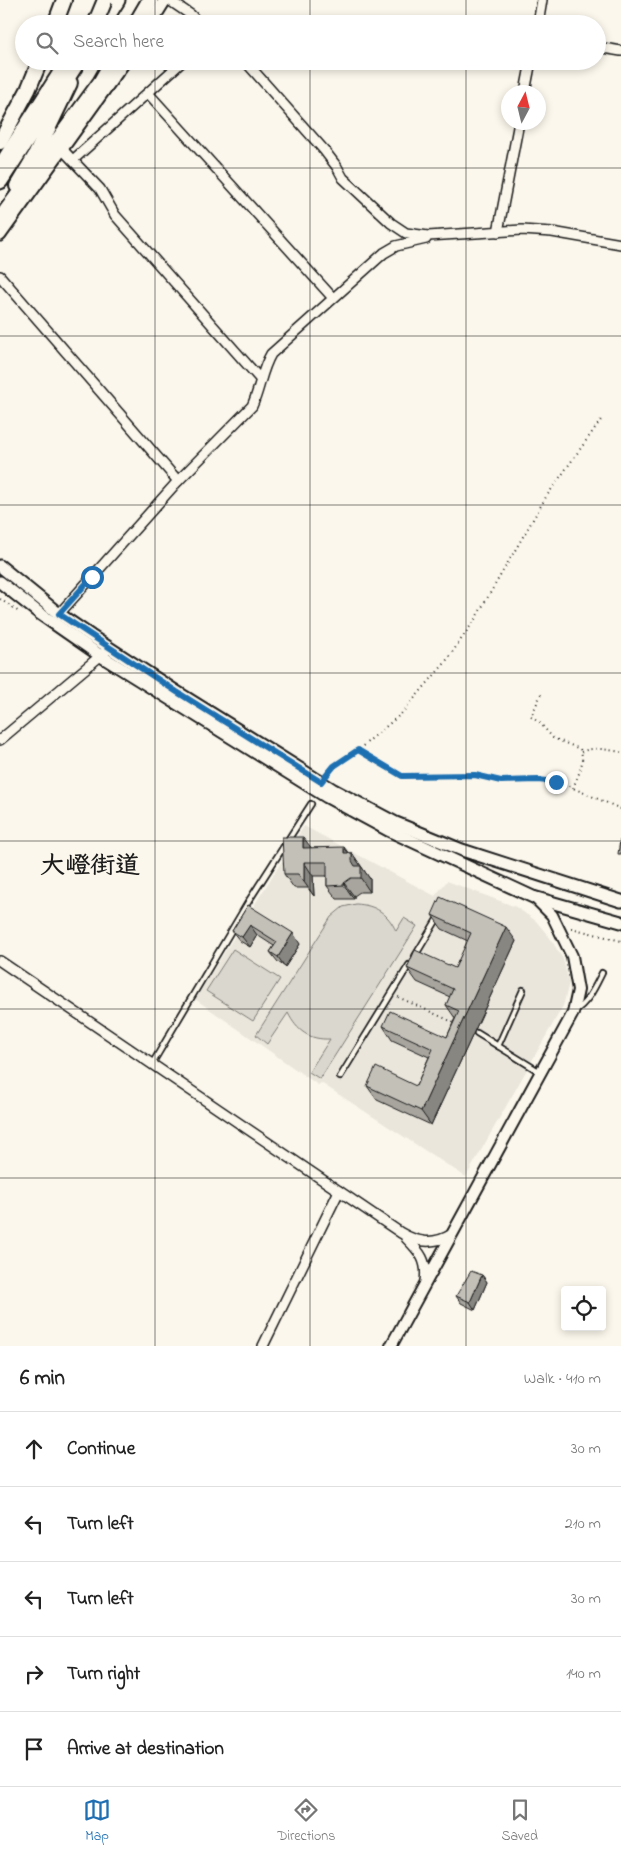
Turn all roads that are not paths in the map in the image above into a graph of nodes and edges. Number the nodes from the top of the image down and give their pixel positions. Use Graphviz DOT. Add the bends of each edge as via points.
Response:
graph roads {
  1 [pos="64,0"];
  2 [pos="105,0"];
  3 [pos="117,0"];
  4 [pos="150,0"];
  5 [pos="167,0"];
  6 [pos="542,0"];
  7 [pos="58,15"];
  8 [pos="96,15"];
  9 [pos="99,15"];
  10 [pos="108,15"];
  11 [pos="141,15"];
  12 [pos="156,15"];
  13 [pos="191,15"];
  14 [pos="540,15"];
  15 [pos="606,48"];
  16 [pos="621,51"];
  17 [pos="36,70"];
  18 [pos="60,70"];
  19 [pos="73,70"];
  20 [pos="75,70"];
  21 [pos="108,70"];
  22 [pos="119,70"];
  23 [pos="173,70"];
  24 [pos="253,70"];
  25 [pos="529,70"];
  26 [pos="526,85"];
  27 [pos="148,93"];
  28 [pos="517,130"];
  29 [pos="0,142"];
  30 [pos="62,149"];
  31 [pos="73,160"];
  32 [pos="0,164"];
  33 [pos="0,181"];
  34 [pos="0,215"];
  35 [pos="0,220"];
  36 [pos="392,224"];
  37 [pos="498,232"];
  38 [pos="0,235"];
  39 [pos="450,235"];
  40 [pos="621,244"];
  41 [pos="396,246"];
  42 [pos="0,276"];
  43 [pos="333,298"];
  44 [pos="260,380"];
  45 [pos="178,481"];
  46 [pos="0,566"];
  47 [pos="0,582"];
  48 [pos="59,614"];
  49 [pos="105,652"];
  50 [pos="0,740"];
  51 [pos="311,804"];
  52 [pos="533,896"];
  53 [pos="621,900"];
  54 [pos="440,913"];
  55 [pos="621,922"];
  56 [pos="0,961"];
  57 [pos="602,973"];
  58 [pos="523,990"];
  59 [pos="573,1013"];
  60 [pos="477,1033"];
  61 [pos="498,1046"];
  62 [pos="152,1064"];
  63 [pos="540,1072"];
  64 [pos="340,1077"];
  65 [pos="339,1191"];
  66 [pos="401,1233"];
  67 [pos="452,1234"];
  68 [pos="425,1284"];
  69 [pos="263,1346"];
  70 [pos="391,1346"];
  1 -- 7 [label="main road"];
  2 -- 8 [label="main road"];
  2 -- 9 [label="main road, bridge"];
  3 -- 10 [label="highway"];
  4 -- 11 [label="highway"];
  5 -- 12 [label="main road"];
  5 -- 13 [label="street"];
  6 -- 14 [label="street"];
  15 -- 16 [label="street"];
  17 -- 29 [label="main road"];
  18 -- 32 [label="main road"];
  19 -- 33 [label="highway"];
  20 -- 34 [label="main road" via="35,156"];
  21 -- 35 [label="highway"];
  22 -- 30 [label="main road"];
  23 -- 27 [label="street"];
  24 -- 36 [label="street" via="324,150 343,178"];
  25 -- 26 [label="street"];
  27 -- 31 [label="street"];
  27 -- 43 [label="street"];
  28 -- 37 [label="street"];
  30 -- 31 [label="street"];
  30 -- 38 [label="main road"];
  31 -- 44 [label="street" via="100,189 115,215"];
  36 -- 39 [label="street" via="406,233"];
  36 -- 41 [label="street" via="398,233"];
  37 -- 39 [label="street"];
  37 -- 40 [label="street" via="552,232"];
  39 -- 41 [label="street"];
  41 -- 43 [label="street"];
  42 -- 45 [label="street"];
  43 -- 44 [label="street" via="271,354"];
  44 -- 45 [label="street" via="252,406"];
  45 -- 48 [label="street"];
  46 -- 48 [label="main road"];
  47 -- 49 [label="main road" via="39,613"];
  48 -- 49 [label="main road"];
  49 -- 50 [label="street"];
  49 -- 52 [label="main road" via="327,797 388,830"];
  49 -- 53 [label="main road" via="321,782 396,823 454,847"];
  51 -- 62 [label="lane"];
  52 -- 55 [label="main road"];
  52 -- 59 [label="street" via="552,915 572,956 578,990"];
  54 -- 64 [label="lane"];
  56 -- 62 [label="street"];
  57 -- 59 [label="lane" via="588,999"];
  58 -- 61 [label="lane"];
  59 -- 63 [label="street"];
  60 -- 61 [label="lane"];
  61 -- 63 [label="lane"];
  62 -- 65 [label="street"];
  63 -- 67 [label="street"];
  65 -- 66 [label="street"];
  65 -- 69 [label="street"];
  66 -- 67 [label="street" via="413,1240 433,1242"];
  66 -- 68 [label="street" via="426,1264"];
  67 -- 68 [label="street"];
  68 -- 70 [label="street"];
}
